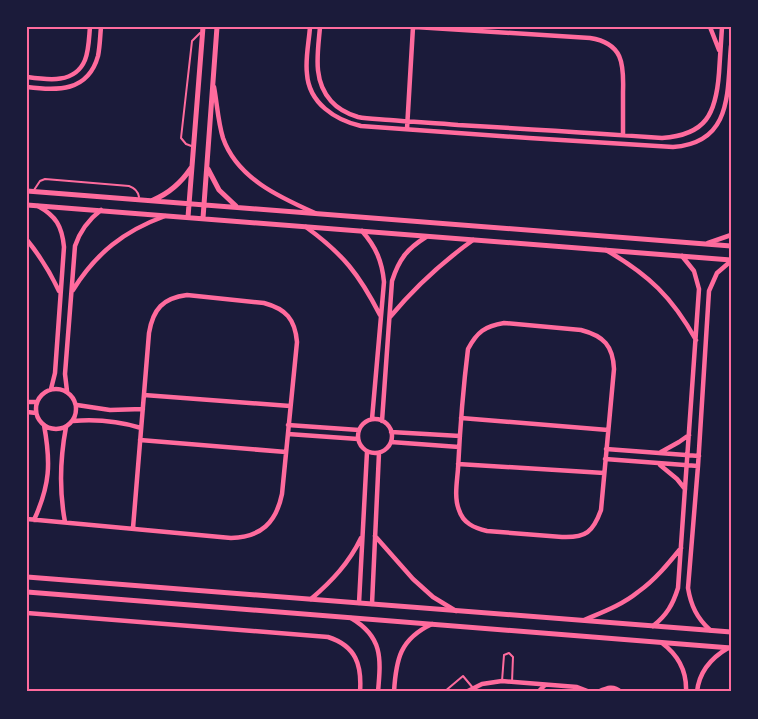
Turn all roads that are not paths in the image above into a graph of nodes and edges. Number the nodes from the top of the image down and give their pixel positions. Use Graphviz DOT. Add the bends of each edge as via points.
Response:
graph roads {
  1 [pos="90,27"];
  2 [pos="101,27"];
  3 [pos="217,27"];
  4 [pos="310,27"];
  5 [pos="320,27"];
  6 [pos="414,27"];
  7 [pos="710,27"];
  8 [pos="722,27"];
  9 [pos="203,29"];
  10 [pos="731,45"];
  11 [pos="720,53"];
  12 [pos="27,78"];
  13 [pos="44,79"];
  14 [pos="213,83"];
  15 [pos="27,87"];
  16 [pos="43,89"];
  17 [pos="407,121"];
  18 [pos="407,129"];
  19 [pos="623,135"];
  20 [pos="623,144"];
  21 [pos="194,147"];
  22 [pos="192,167"];
  23 [pos="207,168"];
  24 [pos="30,191"];
  25 [pos="43,192"];
  26 [pos="140,200"];
  27 [pos="150,201"];
  28 [pos="189,204"];
  29 [pos="27,205"];
  30 [pos="204,205"];
  31 [pos="39,206"];
  32 [pos="237,208"];
  33 [pos="101,210"];
  34 [pos="318,214"];
  35 [pos="167,216"];
  36 [pos="188,217"];
  37 [pos="203,218"];
  38 [pos="306,227"];
  39 [pos="362,231"];
  40 [pos="731,235"];
  41 [pos="427,236"];
  42 [pos="27,240"];
  43 [pos="473,240"];
  44 [pos="705,244"];
  45 [pos="731,246"];
  46 [pos="606,250"];
  47 [pos="682,256"];
  48 [pos="731,260"];
  49 [pos="71,292"];
  50 [pos="60,296"];
  51 [pos="70,299"];
  52 [pos="380,315"];
  53 [pos="390,317"];
  54 [pos="696,340"];
  55 [pos="51,389"];
  56 [pos="67,391"];
  57 [pos="144,394"];
  58 [pos="27,402"];
  59 [pos="37,402"];
  60 [pos="77,405"];
  61 [pos="290,406"];
  62 [pos="143,409"];
  63 [pos="27,412"];
  64 [pos="36,413"];
  65 [pos="461,418"];
  66 [pos="372,419"];
  67 [pos="73,421"];
  68 [pos="381,421"];
  69 [pos="44,425"];
  70 [pos="288,425"];
  71 [pos="66,427"];
  72 [pos="141,428"];
  73 [pos="359,430"];
  74 [pos="608,430"];
  75 [pos="392,432"];
  76 [pos="288,434"];
  77 [pos="689,435"];
  78 [pos="460,436"];
  79 [pos="358,439"];
  80 [pos="140,440"];
  81 [pos="391,442"];
  82 [pos="459,447"];
  83 [pos="606,449"];
  84 [pos="286,452"];
  85 [pos="367,452"];
  86 [pos="379,453"];
  87 [pos="658,453"];
  88 [pos="688,456"];
  89 [pos="699,456"];
  90 [pos="605,459"];
  91 [pos="657,463"];
  92 [pos="458,464"];
  93 [pos="687,465"];
  94 [pos="698,466"];
  95 [pos="604,473"];
  96 [pos="685,489"];
  97 [pos="27,519"];
  98 [pos="34,519"];
  99 [pos="65,522"];
  100 [pos="133,528"];
  101 [pos="375,535"];
  102 [pos="363,536"];
  103 [pos="681,548"];
  104 [pos="27,577"];
  105 [pos="95,582"];
  106 [pos="678,588"];
  107 [pos="688,588"];
  108 [pos="27,592"];
  109 [pos="95,597"];
  110 [pos="311,599"];
  111 [pos="359,603"];
  112 [pos="372,604"];
  113 [pos="456,611"];
  114 [pos="27,613"];
  115 [pos="500,614"];
  116 [pos="351,618"];
  117 [pos="584,620"];
  118 [pos="434,623"];
  119 [pos="652,626"];
  120 [pos="499,628"];
  121 [pos="710,630"];
  122 [pos="731,632"];
  123 [pos="661,642"];
  124 [pos="730,648"];
  125 [pos="502,681"];
  126 [pos="512,682"];
  127 [pos="546,685"];
  128 [pos="473,688"];
  129 [pos="360,692"];
  130 [pos="378,692"];
  131 [pos="394,692"];
  132 [pos="444,692"];
  133 [pos="466,692"];
  134 [pos="538,692"];
  135 [pos="590,692"];
  136 [pos="598,692"];
  137 [pos="621,692"];
  138 [pos="686,692"];
  139 [pos="697,692"];
  1 -- 13 [label="street" via="80,68 63,79"];
  2 -- 16 [label="street" via="97,58 88,75 63,89"];
  3 -- 14 [label="street"];
  4 -- 18 [label="street" via="307,75 321,105 350,124"];
  5 -- 17 [label="street" via="318,73 331,102 360,117"];
  6 -- 17 [label="street"];
  6 -- 19 [label="street" via="601,40 618,52 622,62"];
  7 -- 11 [label="street"];
  8 -- 11 [label="street"];
  9 -- 21 [label="street"];
  9 -- 21 [label="lane" via="192,41 182,134 183,142"];
  10 -- 20 [label="street" via="726,105 711,132 683,146"];
  11 -- 19 [label="street" via="716,99 709,116 696,128 671,137"];
  12 -- 13 [label="street"];
  13 -- 16 [label="street"];
  14 -- 23 [label="street"];
  14 -- 34 [label="street" via="223,136 238,165 263,187"];
  15 -- 16 [label="street"];
  17 -- 18 [label="street"];
  17 -- 19 [label="street"];
  18 -- 20 [label="street"];
  19 -- 20 [label="street"];
  21 -- 22 [label="street"];
  22 -- 27 [label="street" via="175,188"];
  22 -- 28 [label="street"];
  23 -- 30 [label="street"];
  23 -- 32 [label="street" via="219,190"];
  24 -- 25 [label="street"];
  24 -- 26 [label="lane" via="45,179 129,186"];
  25 -- 26 [label="street"];
  25 -- 31 [label="street"];
  26 -- 27 [label="street"];
  27 -- 28 [label="street"];
  28 -- 30 [label="street"];
  28 -- 36 [label="street"];
  29 -- 31 [label="street"];
  30 -- 32 [label="street"];
  30 -- 37 [label="street"];
  31 -- 33 [label="street"];
  31 -- 50 [label="street" via="57,221 63,233"];
  32 -- 34 [label="street"];
  33 -- 35 [label="street"];
  33 -- 49 [label="street" via="78,236"];
  34 -- 44 [label="street"];
  35 -- 36 [label="street"];
  35 -- 49 [label="street" via="128,232 111,244 82,274"];
  36 -- 37 [label="street"];
  37 -- 38 [label="street"];
  38 -- 39 [label="street"];
  38 -- 52 [label="street" via="350,265"];
  39 -- 41 [label="street"];
  39 -- 52 [label="street" via="378,254 382,268"];
  40 -- 44 [label="street"];
  41 -- 43 [label="street"];
  41 -- 53 [label="street" via="404,254 396,267"];
  42 -- 50 [label="street" via="45,264"];
  43 -- 46 [label="street"];
  43 -- 53 [label="street" via="428,275"];
  44 -- 45 [label="street"];
  46 -- 47 [label="street"];
  46 -- 54 [label="street" via="656,285 683,317"];
  47 -- 48 [label="street"];
  47 -- 54 [label="street" via="699,283"];
  48 -- 89 [label="street" via="717,273 709,291"];
  49 -- 51 [label="street"];
  50 -- 51 [label="street"];
  50 -- 55 [label="street" via="56,373"];
  51 -- 56 [label="street"];
  52 -- 66 [label="street"];
  53 -- 68 [label="street"];
  54 -- 77 [label="street"];
  55 -- 56 [label="street"];
  55 -- 59 [label="street"];
  56 -- 60 [label="street"];
  57 -- 61 [label="street"];
  57 -- 61 [label="street" via="151,321 165,302 187,295 264,303 285,312 292,321 297,342"];
  57 -- 62 [label="street"];
  58 -- 59 [label="street"];
  59 -- 64 [label="street"];
  60 -- 62 [label="street"];
  60 -- 67 [label="street"];
  61 -- 70 [label="street"];
  62 -- 72 [label="street"];
  63 -- 64 [label="street"];
  64 -- 69 [label="street"];
  65 -- 74 [label="street"];
  65 -- 74 [label="street" via="468,349 482,330 504,323 581,330 602,339 614,358"];
  65 -- 78 [label="street"];
  66 -- 68 [label="street"];
  66 -- 73 [label="street"];
  67 -- 71 [label="street"];
  67 -- 72 [label="street" via="108,420"];
  68 -- 75 [label="street"];
  69 -- 71 [label="street"];
  69 -- 98 [label="street" via="47,483"];
  70 -- 73 [label="street"];
  70 -- 76 [label="street"];
  71 -- 99 [label="street" via="60,475"];
  72 -- 80 [label="street"];
  73 -- 79 [label="street"];
  74 -- 83 [label="street"];
  75 -- 78 [label="street"];
  75 -- 81 [label="street"];
  76 -- 79 [label="street"];
  76 -- 84 [label="street"];
  77 -- 87 [label="street"];
  77 -- 88 [label="street"];
  78 -- 82 [label="street"];
  79 -- 85 [label="street"];
  80 -- 84 [label="street"];
  80 -- 100 [label="street"];
  81 -- 82 [label="street"];
  81 -- 86 [label="street"];
  82 -- 92 [label="street"];
  83 -- 87 [label="street"];
  83 -- 90 [label="street"];
  84 -- 100 [label="street" via="279,507 266,527 255,533 231,538"];
  85 -- 86 [label="street"];
  85 -- 102 [label="street"];
  86 -- 101 [label="street"];
  87 -- 88 [label="street"];
  88 -- 89 [label="street"];
  88 -- 93 [label="street"];
  89 -- 94 [label="street"];
  90 -- 91 [label="street"];
  90 -- 95 [label="street"];
  91 -- 93 [label="street"];
  91 -- 96 [label="street"];
  92 -- 95 [label="street"];
  92 -- 95 [label="street" via="456,502 466,522 487,531 562,537 592,530 602,510"];
  93 -- 94 [label="street"];
  93 -- 96 [label="street"];
  94 -- 107 [label="street"];
  96 -- 103 [label="street"];
  97 -- 98 [label="street"];
  98 -- 99 [label="street"];
  99 -- 100 [label="street"];
  101 -- 112 [label="street"];
  101 -- 113 [label="street" via="413,579"];
  102 -- 110 [label="street" via="341,571"];
  102 -- 111 [label="street"];
  103 -- 106 [label="street"];
  103 -- 117 [label="street" via="638,592 612,609"];
  104 -- 105 [label="street"];
  105 -- 109 [label="street"];
  105 -- 110 [label="street"];
  106 -- 107 [label="street"];
  106 -- 119 [label="street" via="669,611"];
  107 -- 121 [label="street" via="695,612"];
  108 -- 109 [label="street"];
  109 -- 116 [label="street"];
  110 -- 111 [label="street"];
  111 -- 112 [label="street"];
  112 -- 113 [label="street"];
  113 -- 115 [label="street"];
  114 -- 129 [label="street" via="328,637 342,643 354,655 360,669"];
  115 -- 117 [label="street"];
  115 -- 120 [label="street"];
  116 -- 118 [label="street"];
  116 -- 130 [label="street" via="362,624 376,643 380,654"];
  117 -- 119 [label="street"];
  118 -- 120 [label="street"];
  118 -- 131 [label="street" via="417,632 404,646 395,669"];
  119 -- 121 [label="street"];
  120 -- 123 [label="street"];
  121 -- 122 [label="street"];
  123 -- 124 [label="street"];
  123 -- 138 [label="street" via="679,662"];
  124 -- 139 [label="street" via="706,667"];
  125 -- 126 [label="street"];
  125 -- 126 [label="lane" via="504,655 509,653 513,657"];
  125 -- 128 [label="street"];
  126 -- 127 [label="street"];
  127 -- 134 [label="street"];
  127 -- 135 [label="street"];
  128 -- 132 [label="lane" via="463,676"];
  128 -- 133 [label="street"];
  136 -- 137 [label="street" via="611,687"];
}
